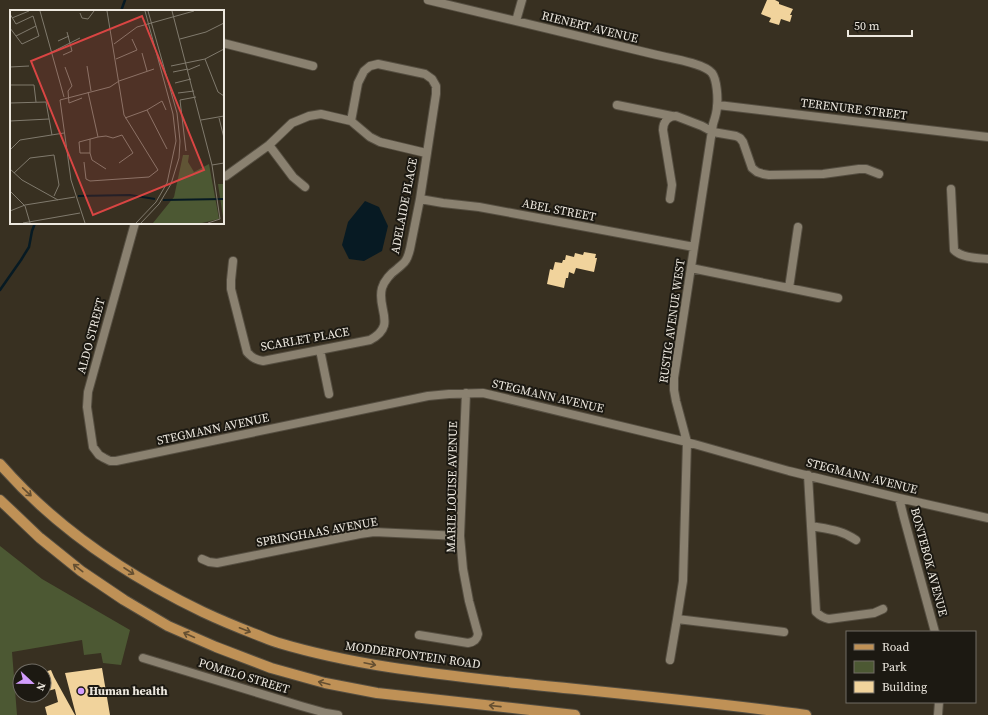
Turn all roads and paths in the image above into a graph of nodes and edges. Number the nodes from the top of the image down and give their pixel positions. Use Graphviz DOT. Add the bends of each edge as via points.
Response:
graph roads {
  1 [pos="428,0"];
  2 [pos="522,0"];
  3 [pos="516,21"];
  4 [pos="224,43"];
  5 [pos="313,66"];
  6 [pos="617,105"];
  7 [pos="718,106"];
  8 [pos="672,116"];
  9 [pos="351,120"];
  10 [pos="713,132"];
  11 [pos="988,137"];
  12 [pos="269,145"];
  13 [pos="426,153"];
  14 [pos="879,174"];
  15 [pos="226,176"];
  16 [pos="305,187"];
  17 [pos="951,190"];
  18 [pos="420,199"];
  19 [pos="670,199"];
  20 [pos="135,224"];
  21 [pos="798,227"];
  22 [pos="694,248"];
  23 [pos="988,259"];
  24 [pos="233,261"];
  25 [pos="691,268"];
  26 [pos="387,279"];
  27 [pos="789,288"];
  28 [pos="838,298"];
  29 [pos="320,350"];
  30 [pos="466,393"];
  31 [pos="329,394"];
  32 [pos="687,442"];
  33 [pos="99,455"];
  34 [pos="0,464"];
  35 [pos="808,475"];
  36 [pos="899,498"];
  37 [pos="0,500"];
  38 [pos="988,518"];
  39 [pos="811,526"];
  40 [pos="460,536"];
  41 [pos="856,540"];
  42 [pos="202,559"];
  43 [pos="883,609"];
  44 [pos="677,619"];
  45 [pos="935,631"];
  46 [pos="784,632"];
  47 [pos="418,636"];
  48 [pos="143,658"];
  49 [pos="670,660"];
  50 [pos="939,703"];
  51 [pos="338,715"];
  52 [pos="575,715"];
  53 [pos="806,715"];
  54 [pos="938,715"];
  1 -- 3 [label="street, RIENERT AVENUE"];
  2 -- 3 [label="street"];
  3 -- 7 [label="street, RIENERT AVENUE" via="705,67 712,73 716,82"];
  4 -- 5 [label="street"];
  6 -- 8 [label="street"];
  7 -- 10 [label="street, RUSTIG AVENUE WEST"];
  7 -- 11 [label="street, TERENURE STREET"];
  8 -- 10 [label="street"];
  8 -- 19 [label="street" via="665,122 663,130 672,185"];
  9 -- 12 [label="street" via="321,114 309,116 292,123"];
  9 -- 13 [label="street, ADELAIDE PLACE" via="370,137 380,142"];
  9 -- 13 [label="street, ADELAIDE PLACE" via="358,83 364,71 370,66 378,64 425,74 436,86"];
  10 -- 14 [label="street" via="740,138 752,168 762,174 823,174 859,169"];
  10 -- 22 [label="street, RUSTIG AVENUE WEST"];
  12 -- 15 [label="street"];
  12 -- 16 [label="street" via="293,177"];
  13 -- 18 [label="street, ADELAIDE PLACE"];
  17 -- 23 [label="street" via="954,250 963,256"];
  18 -- 22 [label="street, ABEL STREET" via="479,207"];
  18 -- 26 [label="street, ADELAIDE PLACE" via="409,256"];
  20 -- 33 [label="street, ALDO STREET" via="88,392 87,407 93,447"];
  21 -- 27 [label="street"];
  22 -- 25 [label="street, RUSTIG AVENUE WEST"];
  24 -- 29 [label="street, SCARLET PLACE" via="232,289 247,352 251,357 263,361"];
  25 -- 27 [label="street"];
  25 -- 32 [label="street, RUSTIG AVENUE WEST" via="674,378 674,390"];
  26 -- 29 [label="street, SCARLET PLACE" via="381,293 385,323 377,336 370,340"];
  27 -- 28 [label="street"];
  29 -- 31 [label="street"];
  30 -- 32 [label="street, STEGMANN AVENUE" via="483,393"];
  30 -- 33 [label="street, STEGMANN AVENUE" via="428,396 116,461"];
  30 -- 40 [label="street, MARIE LOUISE AVENUE"];
  32 -- 35 [label="street, STEGMANN AVENUE"];
  32 -- 44 [label="street, RUSTIG AVENUE WEST" via="683,580"];
  34 -- 53 [label="main road, MODDERFONTEIN ROAD, one-way" via="14,481 56,519 93,548 182,602 226,623 278,643 384,667"];
  35 -- 36 [label="street, STEGMANN AVENUE"];
  35 -- 39 [label="street"];
  36 -- 38 [label="street, STEGMANN AVENUE"];
  36 -- 45 [label="street, BONTEBOK AVENUE"];
  52 -- 37 [label="main road, one-way" via="377,693 319,682 271,668 168,626 124,600 81,571 40,538"];
  39 -- 41 [label="street" via="839,531"];
  39 -- 43 [label="street" via="816,612 824,618 838,618 874,613"];
  40 -- 42 [label="street, SPRINGHAAS AVENUE" via="374,532 217,563"];
  40 -- 47 [label="street, MARIE LOUISE AVENUE" via="463,570 477,639 468,643"];
  44 -- 46 [label="street"];
  44 -- 49 [label="street, RUSTIG AVENUE WEST"];
  48 -- 51 [label="street, POMELO STREET"];
  50 -- 54 [label="street"];
}
